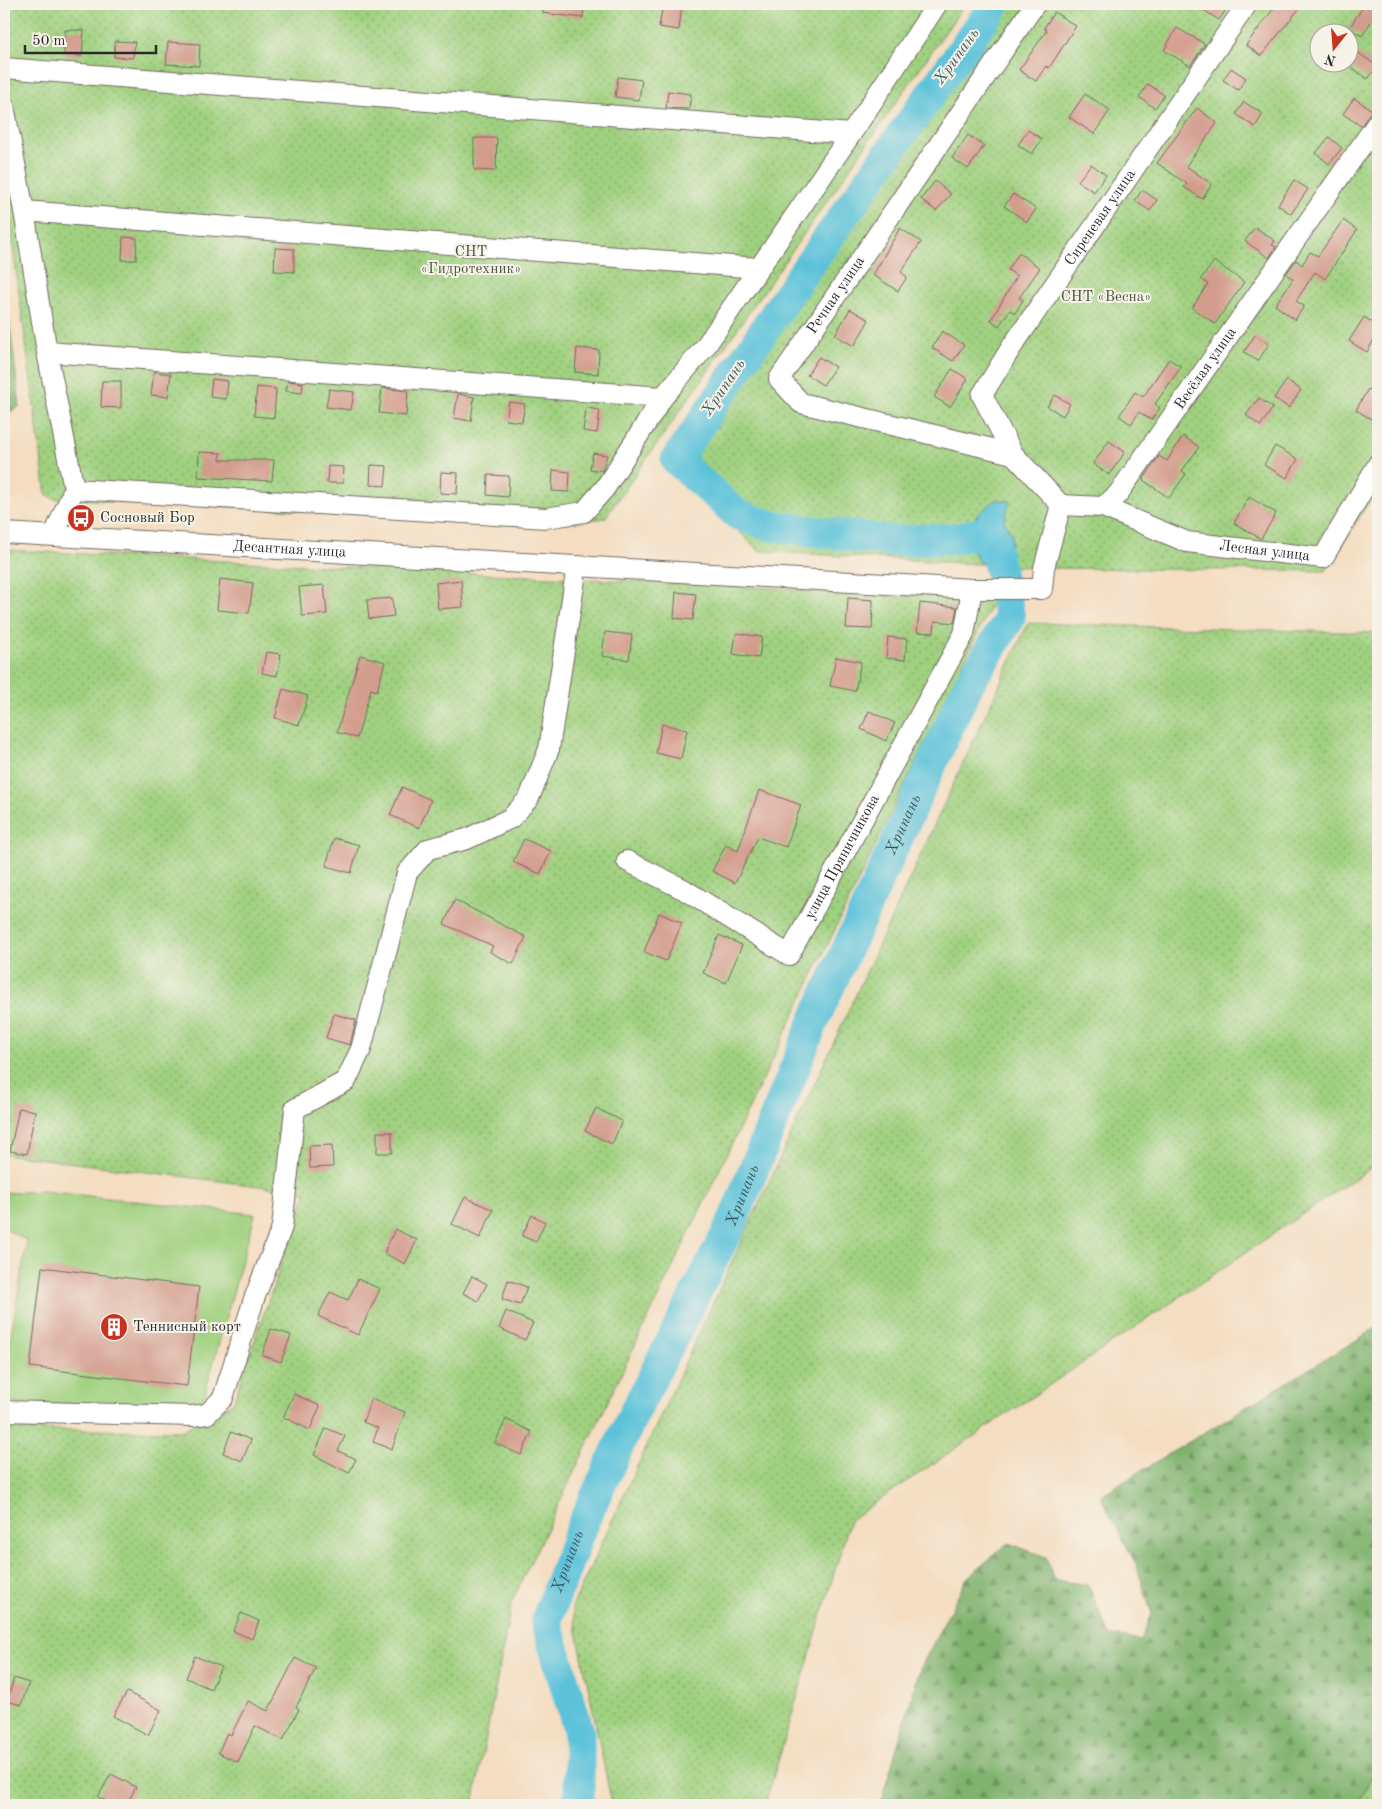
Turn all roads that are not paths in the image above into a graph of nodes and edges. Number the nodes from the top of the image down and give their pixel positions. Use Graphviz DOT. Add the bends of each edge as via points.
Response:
graph roads {
  1 [pos="937,4"];
  2 [pos="1035,4"];
  3 [pos="1247,4"];
  4 [pos="4,68"];
  5 [pos="4,106"];
  6 [pos="1378,122"];
  7 [pos="851,134"];
  8 [pos="24,211"];
  9 [pos="758,268"];
  10 [pos="46,352"];
  11 [pos="664,397"];
  12 [pos="1013,454"];
  13 [pos="1378,464"];
  14 [pos="74,489"];
  15 [pos="1061,505"];
  16 [pos="1103,506"];
  17 [pos="4,533"];
  18 [pos="54,535"];
  19 [pos="575,572"];
  20 [pos="972,588"];
  21 [pos="627,862"];
  22 [pos="4,1411"];
  1 -- 7 [label="street"];
  2 -- 12 [label="street, Речная улица" via="779,378 801,403"];
  3 -- 12 [label="street, Сиреневая улица" via="982,395"];
  4 -- 7 [label="street"];
  5 -- 8 [label="street"];
  6 -- 16 [label="street, Весёлая улица" via="1118,494"];
  7 -- 9 [label="street"];
  8 -- 9 [label="street"];
  8 -- 10 [label="street"];
  9 -- 11 [label="street" via="705,347"];
  10 -- 11 [label="street"];
  10 -- 14 [label="street"];
  11 -- 14 [label="street" via="604,488 584,512 546,518"];
  12 -- 15 [label="street, Сиреневая улица"];
  13 -- 16 [label="street, Лесная улица" via="1323,558 1187,542"];
  14 -- 18 [label="street"];
  15 -- 16 [label="street"];
  15 -- 20 [label="street, Десантная улица" via="1044,568 1042,589"];
  17 -- 18 [label="street, Десантная улица"];
  18 -- 19 [label="street, Десантная улица"];
  19 -- 20 [label="street, Десантная улица"];
  19 -- 22 [label="street" via="549,748 529,798 511,818 467,839 428,849 407,873 361,1049 346,1081 296,1109 282,1227 254,1299 223,1398 208,1414 192,1416"];
  20 -- 21 [label="street, улица Пряничникова" via="964,634 789,955 683,889"];
}
